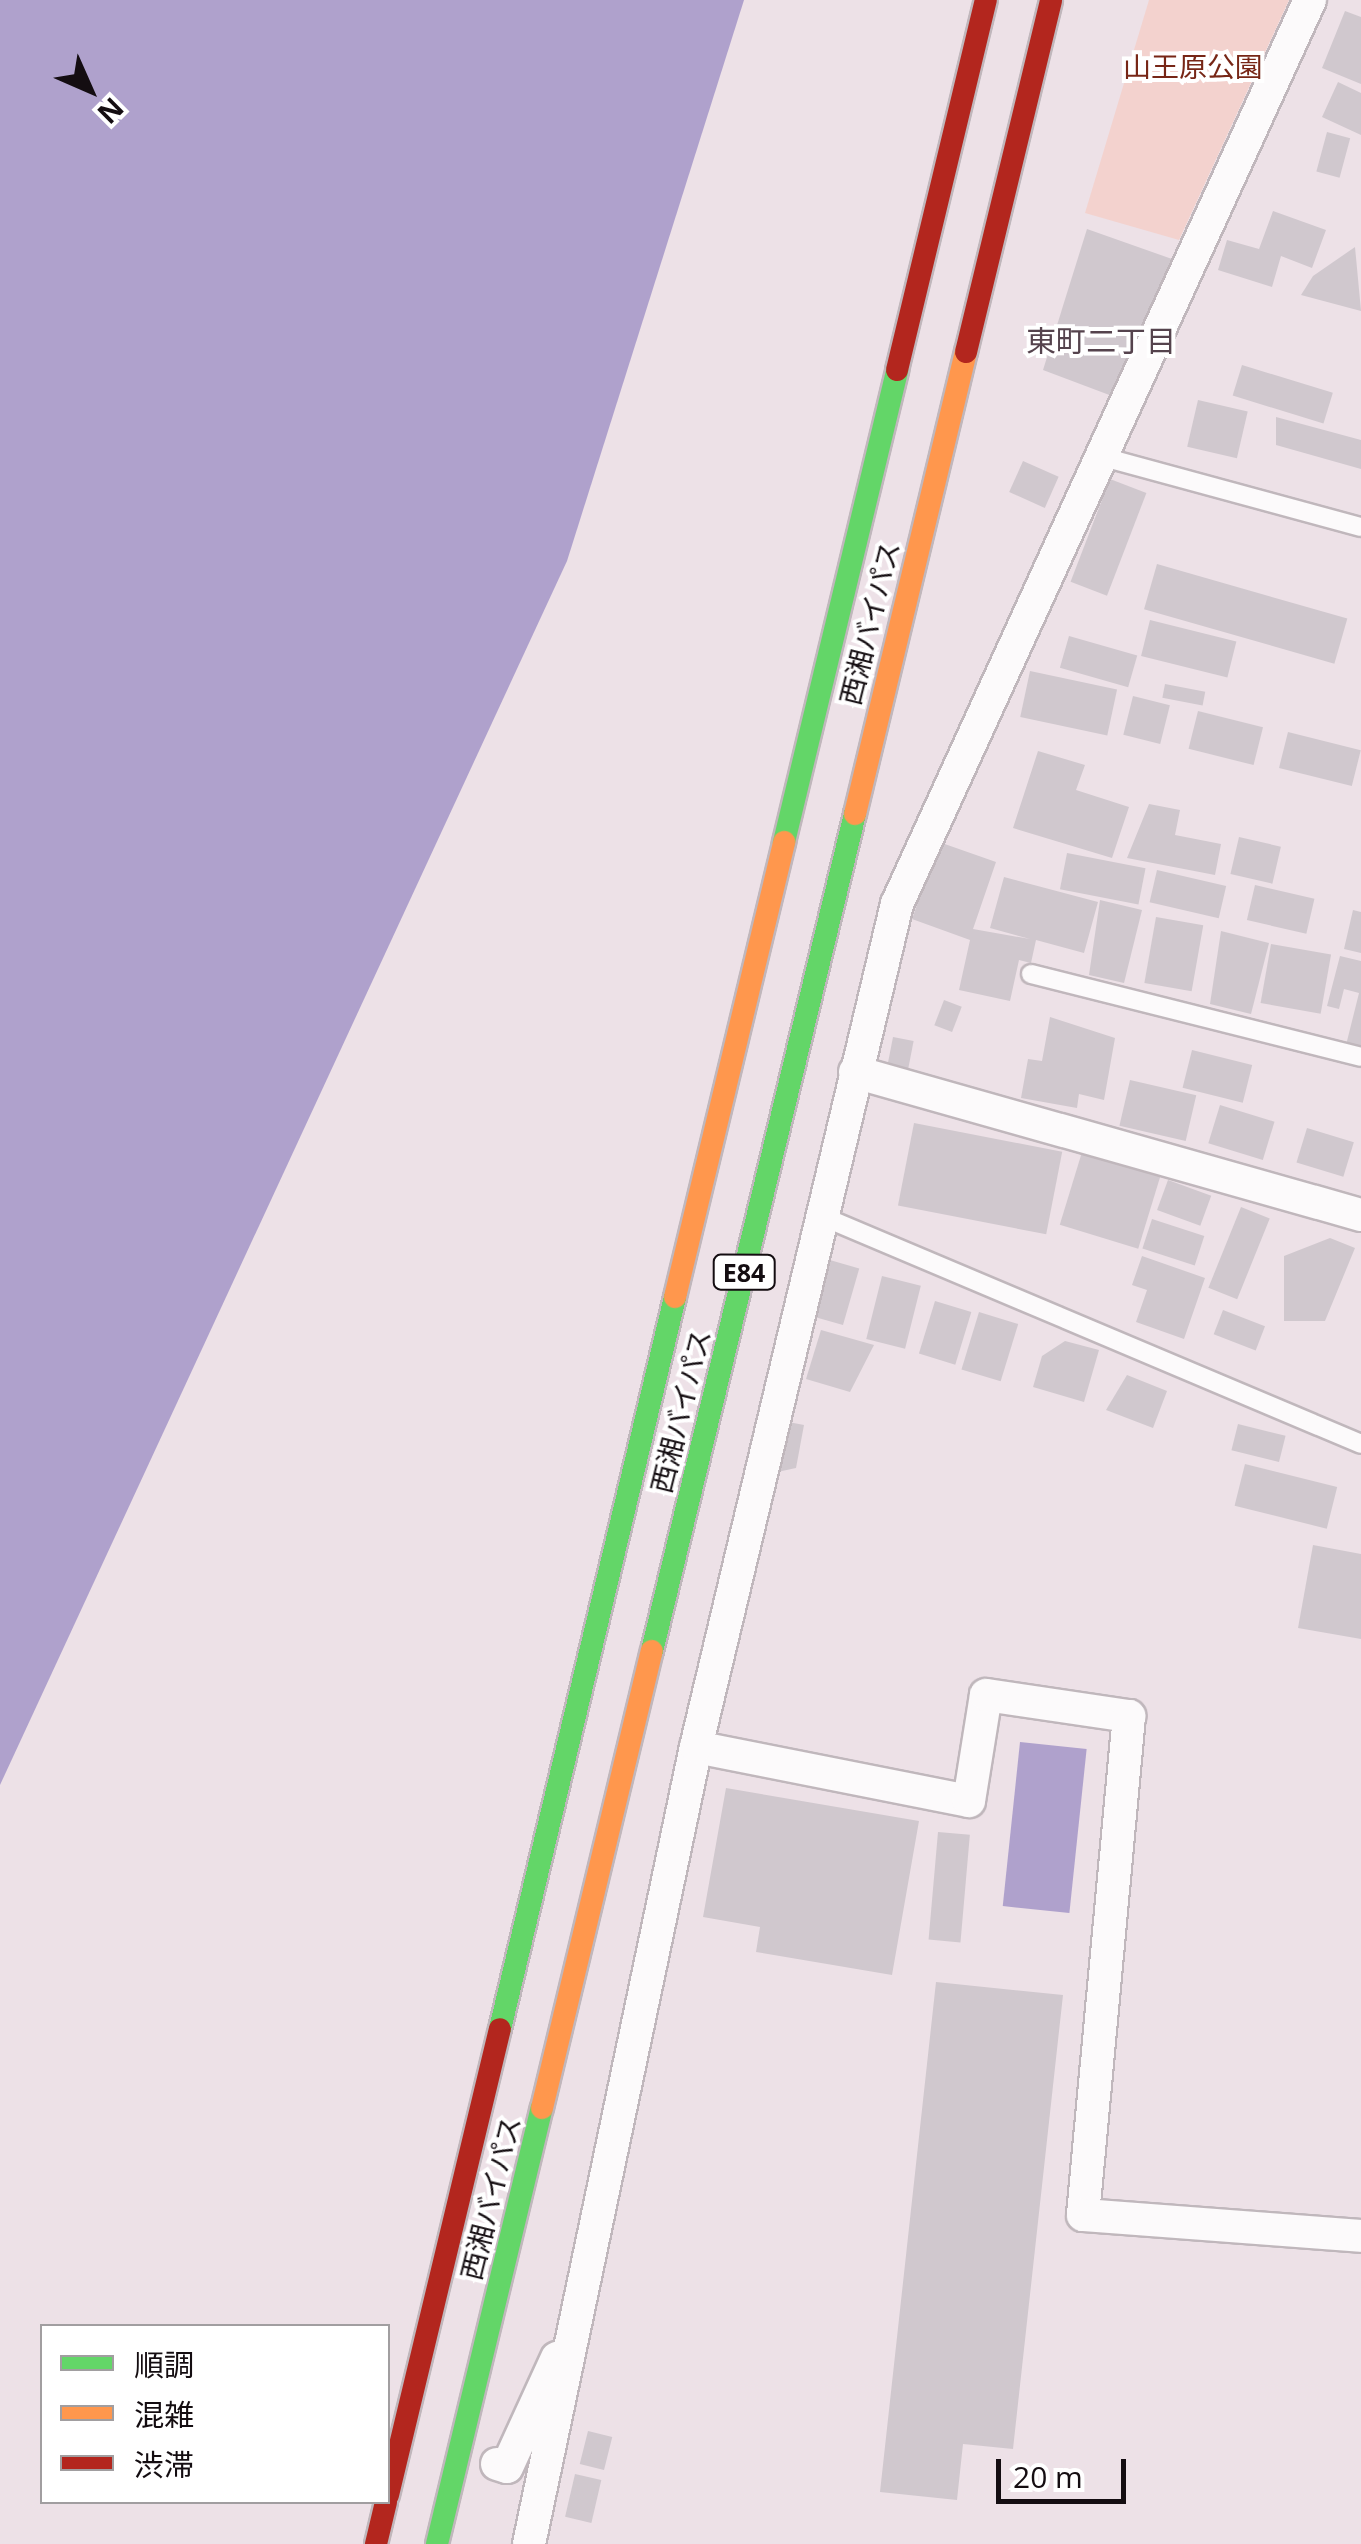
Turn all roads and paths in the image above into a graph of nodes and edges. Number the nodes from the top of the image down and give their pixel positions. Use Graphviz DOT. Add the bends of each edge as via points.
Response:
graph roads {
  1 [pos="978,0"];
  2 [pos="986,0"];
  3 [pos="1050,0"];
  4 [pos="1063,0"];
  5 [pos="1310,0"];
  6 [pos="976,41"];
  7 [pos="1037,58"];
  8 [pos="1102,458"];
  9 [pos="1361,527"];
  10 [pos="1031,974"];
  11 [pos="1361,1057"];
  12 [pos="856,1072"];
  13 [pos="819,1215"];
  14 [pos="1361,1215"];
  15 [pos="1361,1444"];
  16 [pos="696,1748"];
  17 [pos="1361,2236"];
  18 [pos="566,2358"];
  19 [pos="496,2464"];
  20 [pos="390,2485"];
  21 [pos="386,2504"];
  22 [pos="523,2542"];
  23 [pos="376,2544"];
  24 [pos="437,2544"];
  1 -- 6 [label="highway"];
  2 -- 6 [label="highway, 西湘バイパス / E84"];
  3 -- 7 [label="highway, 西湘バイパス / E84"];
  4 -- 7 [label="highway"];
  5 -- 8 [label="street"];
  6 -- 20 [label="highway, 西湘バイパス / E84"];
  7 -- 24 [label="highway, 西湘バイパス / E84"];
  8 -- 9 [label="lane"];
  8 -- 12 [label="street" via="897,904"];
  10 -- 11 [label="lane"];
  12 -- 13 [label="street"];
  12 -- 14 [label="street"];
  13 -- 15 [label="lane"];
  13 -- 16 [label="street"];
  16 -- 17 [label="street" via="969,1801 986,1695 1129,1716 1083,2214"];
  16 -- 18 [label="street"];
  18 -- 19 [label="street" via="550,2358 508,2467"];
  18 -- 22 [label="street"];
  21 -- 23 [label="highway, 西湘バイパス / E84"];
}
